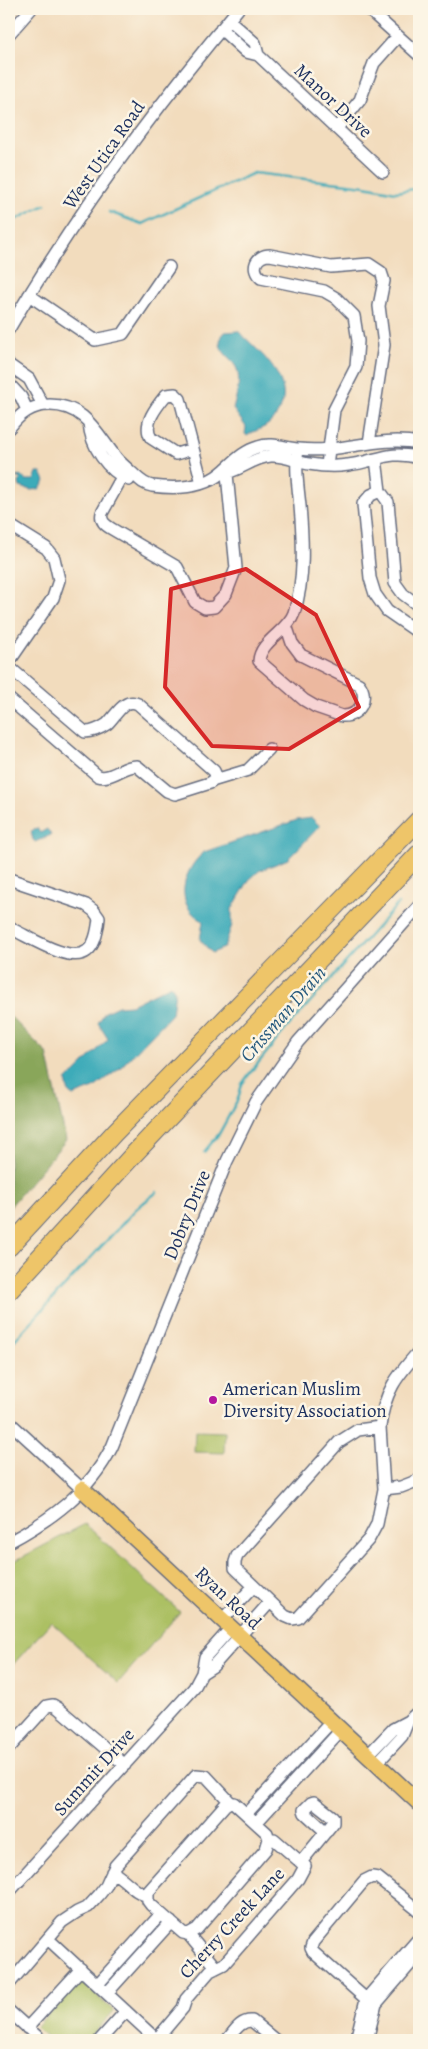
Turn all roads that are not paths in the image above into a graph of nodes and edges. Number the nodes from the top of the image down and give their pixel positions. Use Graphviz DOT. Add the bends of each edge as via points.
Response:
graph roads {
  1 [pos="32,9"];
  2 [pos="238,9"];
  3 [pos="368,9"];
  4 [pos="229,20"];
  5 [pos="221,29"];
  6 [pos="9,34"];
  7 [pos="398,36"];
  8 [pos="258,55"];
  9 [pos="419,56"];
  10 [pos="337,128"];
  11 [pos="383,172"];
  12 [pos="169,267"];
  13 [pos="29,295"];
  14 [pos="9,329"];
  15 [pos="9,365"];
  16 [pos="9,384"];
  17 [pos="43,405"];
  18 [pos="27,410"];
  19 [pos="89,423"];
  20 [pos="9,428"];
  21 [pos="370,442"];
  22 [pos="419,442"];
  23 [pos="193,449"];
  24 [pos="328,450"];
  25 [pos="297,455"];
  26 [pos="419,458"];
  27 [pos="375,459"];
  28 [pos="328,465"];
  29 [pos="223,474"];
  30 [pos="122,477"];
  31 [pos="140,482"];
  32 [pos="202,483"];
  33 [pos="380,491"];
  34 [pos="9,525"];
  35 [pos="419,606"];
  36 [pos="286,625"];
  37 [pos="419,633"];
  38 [pos="9,662"];
  39 [pos="9,667"];
  40 [pos="9,698"];
  41 [pos="269,750"];
  42 [pos="216,780"];
  43 [pos="419,820"];
  44 [pos="419,854"];
  45 [pos="9,879"];
  46 [pos="419,906"];
  47 [pos="9,926"];
  48 [pos="9,1247"];
  49 [pos="9,1291"];
  50 [pos="419,1351"];
  51 [pos="9,1422"];
  52 [pos="380,1427"];
  53 [pos="419,1480"];
  54 [pos="82,1489"];
  55 [pos="384,1489"];
  56 [pos="9,1542"];
  57 [pos="262,1594"];
  58 [pos="231,1628"];
  59 [pos="419,1711"];
  60 [pos="336,1726"];
  61 [pos="9,1748"];
  62 [pos="372,1759"];
  63 [pos="125,1765"];
  64 [pos="230,1802"];
  65 [pos="419,1803"];
  66 [pos="246,1814"];
  67 [pos="256,1823"];
  68 [pos="326,1832"];
  69 [pos="269,1838"];
  70 [pos="300,1862"];
  71 [pos="112,1872"];
  72 [pos="9,1892"];
  73 [pos="148,1896"];
  74 [pos="419,1911"];
  75 [pos="161,1914"];
  76 [pos="171,1922"];
  77 [pos="188,1934"];
  78 [pos="48,1938"];
  79 [pos="419,1938"];
  80 [pos="419,1954"];
  81 [pos="216,1968"];
  82 [pos="80,1969"];
  83 [pos="9,1984"];
  84 [pos="98,1984"];
  85 [pos="106,1993"];
  86 [pos="371,2001"];
  87 [pos="9,2011"];
  88 [pos="126,2011"];
  89 [pos="27,2028"];
  90 [pos="41,2040"];
  91 [pos="100,2040"];
  92 [pos="156,2040"];
  93 [pos="227,2040"];
  94 [pos="275,2040"];
  95 [pos="356,2040"];
  96 [pos="367,2040"];
  1 -- 6 [label="street"];
  2 -- 4 [label="street, West Utica Road"];
  3 -- 7 [label="street"];
  4 -- 5 [label="street, West Utica Road"];
  4 -- 8 [label="street, Manor Drive" via="255,43"];
  5 -- 8 [label="street, Manor Drive" via="246,52"];
  5 -- 13 [label="street, West Utica Road" via="108,175"];
  7 -- 9 [label="street"];
  7 -- 10 [label="street" via="374,62 360,100"];
  8 -- 10 [label="street, Manor Drive"];
  10 -- 11 [label="street, Manor Drive"];
  12 -- 13 [label="street" via="123,334 95,340"];
  13 -- 14 [label="street, West Utica Road"];
  15 -- 17 [label="street" via="29,379"];
  16 -- 18 [label="street"];
  17 -- 18 [label="street"];
  17 -- 19 [label="street" via="73,409"];
  18 -- 20 [label="street"];
  19 -- 30 [label="street" via="97,450"];
  19 -- 31 [label="street"];
  21 -- 22 [label="street"];
  21 -- 24 [label="street"];
  21 -- 24 [label="street" via="384,345 378,306 384,281 381,272 369,264 331,267 263,255 255,268 261,278 324,291 341,303 356,320 356,367 334,410"];
  21 -- 27 [label="street"];
  23 -- 23 [label="street" via="180,399 175,394 166,395 148,423 148,434 176,454"];
  23 -- 32 [label="street"];
  24 -- 25 [label="street"];
  24 -- 28 [label="street"];
  25 -- 28 [label="street" via="311,465"];
  25 -- 29 [label="street" via="273,445 258,447 243,454"];
  25 -- 36 [label="street" via="302,568 294,614"];
  26 -- 27 [label="street" via="398,454"];
  27 -- 28 [label="street" via="348,465"];
  27 -- 33 [label="street"];
  29 -- 30 [label="street" via="236,568 224,599 207,608 195,602 177,567 112,529 101,519"];
  29 -- 32 [label="street"];
  30 -- 31 [label="street"];
  31 -- 32 [label="street" via="174,488"];
  33 -- 35 [label="street" via="388,502 395,583"];
  33 -- 37 [label="street" via="366,498 363,504 373,589 385,609"];
  34 -- 38 [label="street" via="46,548 54,558 59,580 53,598"];
  36 -- 36 [label="street" via="262,651 259,662 309,704 342,716 357,712 364,700 359,684 301,655 292,643"];
  39 -- 42 [label="street" via="84,732 107,723 127,703 138,704 214,771"];
  40 -- 42 [label="street" via="98,776 137,766 167,792 175,794"];
  41 -- 42 [label="street" via="248,770"];
  43 -- 48 [label="highway" via="121,1125"];
  44 -- 49 [label="highway" via="134,1154"];
  45 -- 47 [label="street" via="86,906 99,918 91,948 72,955"];
  46 -- 54 [label="street, Dobry Drive" via="298,1042 256,1102 229,1156 112,1447 103,1464"];
  50 -- 52 [label="street" via="389,1390"];
  51 -- 54 [label="street, Ryan Road"];
  52 -- 55 [label="street"];
  52 -- 57 [label="street" via="367,1428 344,1438 237,1556 235,1568"];
  53 -- 55 [label="street" via="401,1488"];
  54 -- 56 [label="street, Dobry Drive" via="53,1517"];
  54 -- 58 [label="main road, Ryan Road"];
  55 -- 57 [label="street" via="377,1524 369,1539 305,1612 292,1619"];
  57 -- 58 [label="street"];
  57 -- 58 [label="street"];
  58 -- 60 [label="main road, Ryan Road"];
  58 -- 63 [label="street, Summit Drive" via="213,1666 202,1673 194,1688"];
  59 -- 62 [label="street" via="408,1721 402,1736"];
  60 -- 62 [label="main road, Ryan Road"];
  60 -- 66 [label="street"];
  60 -- 67 [label="street"];
  61 -- 63 [label="street" via="47,1706 53,1705"];
  62 -- 65 [label="main road, Ryan Road"];
  63 -- 72 [label="street, Summit Drive"];
  64 -- 66 [label="street, Cherry Creek Lane"];
  64 -- 71 [label="street, Cherry Creek Lane" via="206,1776 196,1775"];
  64 -- 73 [label="street" via="152,1887"];
  66 -- 67 [label="street, Cherry Creek Lane"];
  67 -- 69 [label="street, Cherry Creek Lane"];
  68 -- 70 [label="street"];
  69 -- 70 [label="street, Cherry Creek Lane"];
  69 -- 77 [label="street, Cherry Creek Lane" via="266,1849 197,1929"];
  70 -- 81 [label="street, Cherry Creek Lane" via="305,1866 298,1879 224,1964"];
  71 -- 73 [label="street"];
  71 -- 78 [label="street, Cherry Creek Lane" via="106,1886 88,1907 68,1917"];
  73 -- 75 [label="street, Cherry Creek Lane" via="151,1905"];
  74 -- 86 [label="street" via="378,1878 372,1877 364,1881 313,1942 311,1948 314,1952"];
  75 -- 76 [label="street, Cherry Creek Lane"];
  75 -- 84 [label="street"];
  76 -- 77 [label="street, Cherry Creek Lane"];
  76 -- 85 [label="street"];
  77 -- 81 [label="street"];
  78 -- 82 [label="street, Cherry Creek Lane"];
  78 -- 83 [label="street, Cherry Creek Lane"];
  79 -- 86 [label="street"];
  80 -- 86 [label="street"];
  81 -- 92 [label="street, Cherry Creek Lane" via="186,1999 183,2008"];
  82 -- 84 [label="street, Cherry Creek Lane"];
  82 -- 89 [label="street"];
  84 -- 85 [label="street, Cherry Creek Lane"];
  85 -- 88 [label="street, Cherry Creek Lane"];
  86 -- 95 [label="street"];
  86 -- 96 [label="street"];
  87 -- 89 [label="street"];
  88 -- 91 [label="street"];
  88 -- 92 [label="street, Cherry Creek Lane"];
  89 -- 90 [label="street"];
  93 -- 94 [label="street" via="248,2020"];
}
